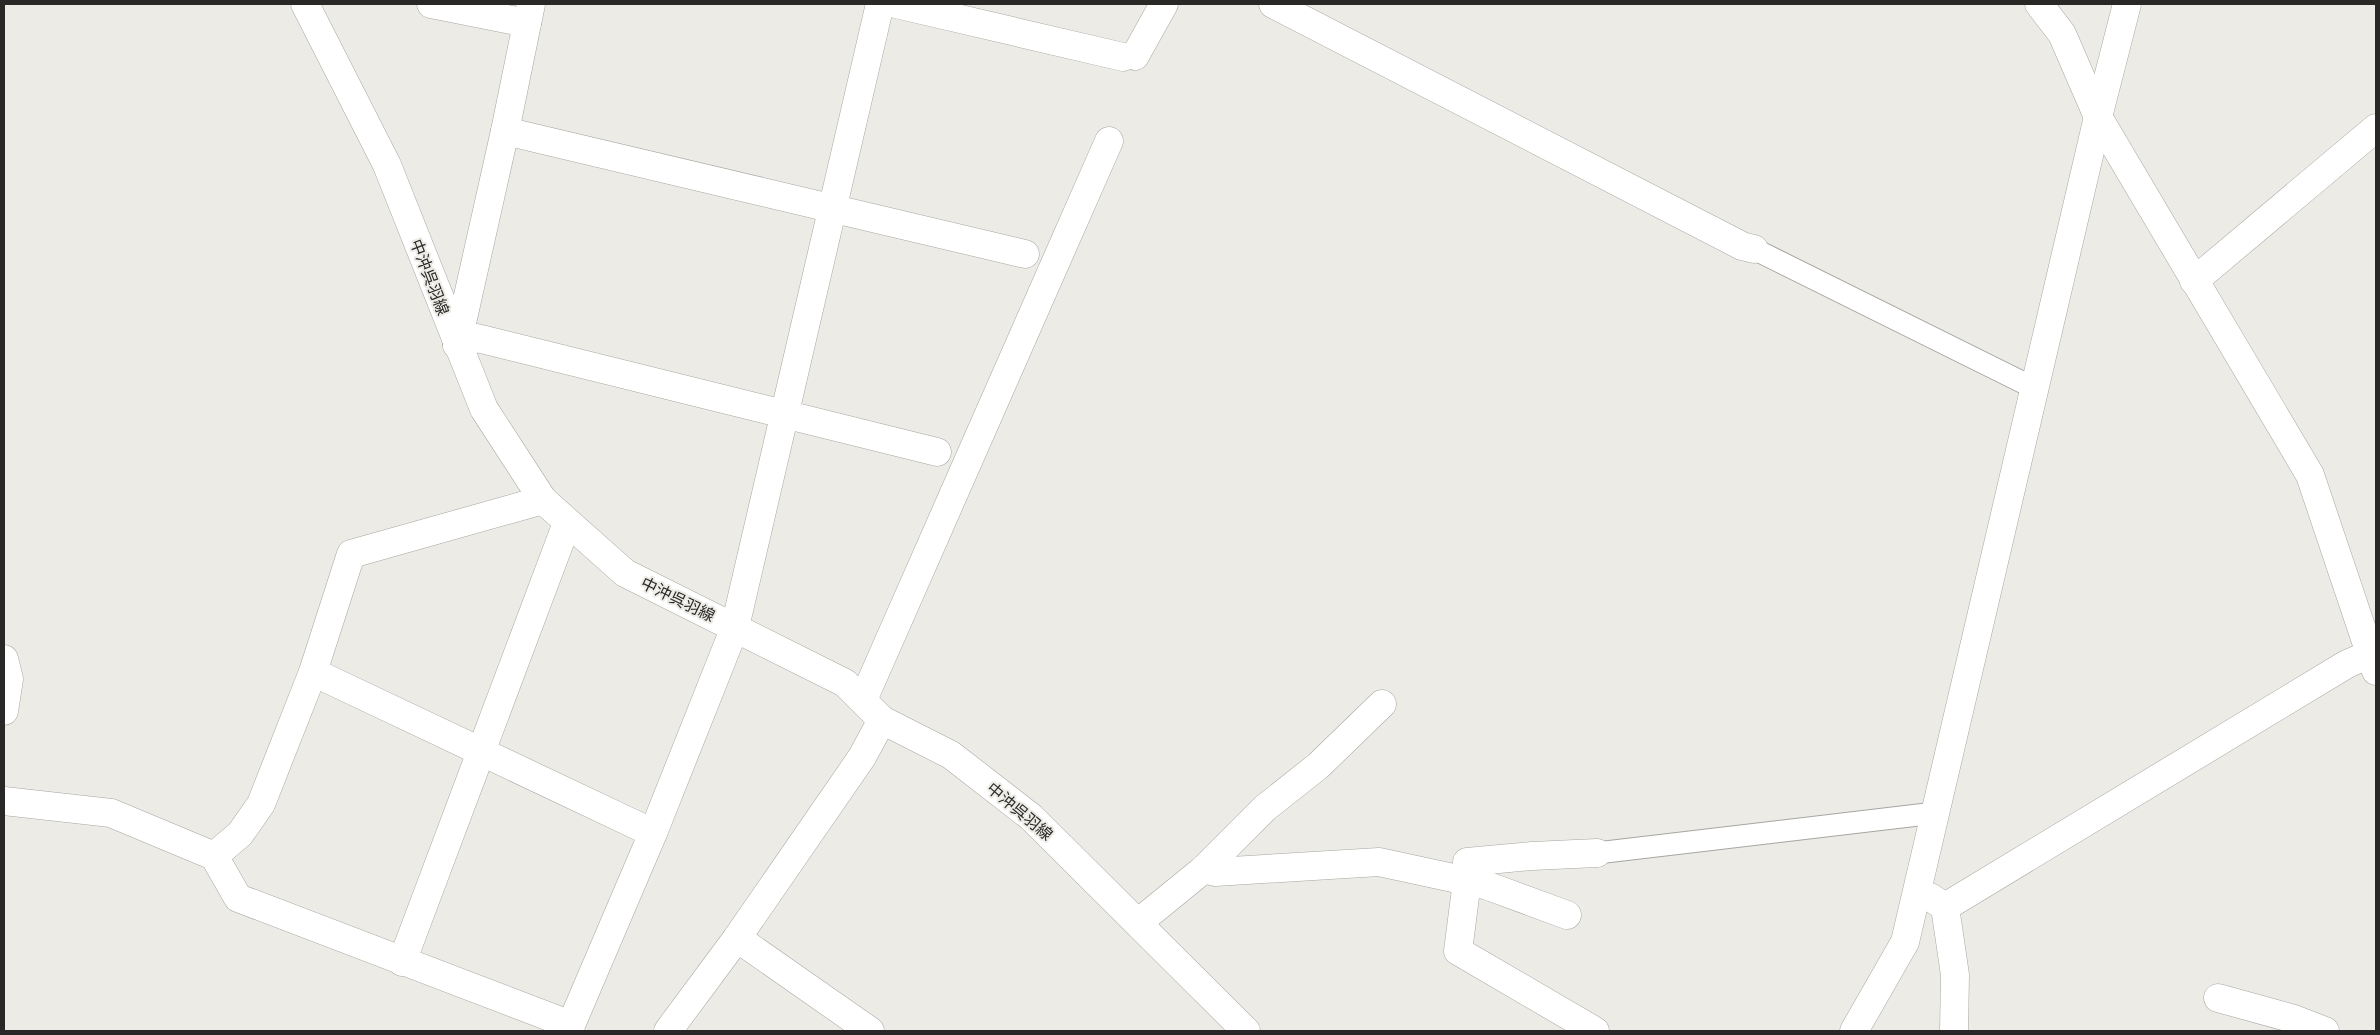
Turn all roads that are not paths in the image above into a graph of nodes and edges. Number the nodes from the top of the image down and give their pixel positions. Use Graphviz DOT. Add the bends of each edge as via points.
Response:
graph roads {
  1 [pos="305,4"];
  2 [pos="431,4"];
  3 [pos="880,4"];
  4 [pos="896,4"];
  5 [pos="1164,4"];
  6 [pos="1273,4"];
  7 [pos="2039,4"];
  8 [pos="2127,4"];
  9 [pos="529,13"];
  10 [pos="2098,117"];
  11 [pos="2376,128"];
  12 [pos="505,131"];
  13 [pos="1109,141"];
  14 [pos="832,206"];
  15 [pos="1754,249"];
  16 [pos="1024,254"];
  17 [pos="2194,281"];
  18 [pos="457,345"];
  19 [pos="2036,389"];
  20 [pos="784,414"];
  21 [pos="938,452"];
  22 [pos="543,500"];
  23 [pos="567,523"];
  24 [pos="735,627"];
  25 [pos="2374,658"];
  26 [pos="4,659"];
  27 [pos="313,672"];
  28 [pos="863,700"];
  29 [pos="1382,704"];
  30 [pos="4,711"];
  31 [pos="882,720"];
  32 [pos="482,752"];
  33 [pos="4,801"];
  34 [pos="1935,812"];
  35 [pos="653,832"];
  36 [pos="1597,853"];
  37 [pos="214,856"];
  38 [pos="1204,869"];
  39 [pos="1466,881"];
  40 [pos="1917,888"];
  41 [pos="1946,907"];
  42 [pos="1567,915"];
  43 [pos="1139,922"];
  44 [pos="737,938"];
  45 [pos="402,962"];
  46 [pos="2218,998"];
  47 [pos="570,1028"];
  48 [pos="668,1031"];
  49 [pos="870,1031"];
  50 [pos="1246,1031"];
  51 [pos="1595,1031"];
  52 [pos="1854,1031"];
  53 [pos="1954,1031"];
  54 [pos="2324,1031"];
  1 -- 18 [label="street, 中沖呉羽線" via="387,165"];
  2 -- 9 [label="street"];
  3 -- 14 [label="street"];
  4 -- 5 [label="street" via="1129,57"];
  6 -- 15 [label="street" via="1742,246"];
  7 -- 10 [label="street" via="2062,34"];
  8 -- 10 [label="street"];
  9 -- 12 [label="street"];
  10 -- 17 [label="street"];
  10 -- 19 [label="street"];
  11 -- 17 [label="street"];
  12 -- 14 [label="street"];
  12 -- 18 [label="street"];
  13 -- 28 [label="street"];
  14 -- 16 [label="street"];
  14 -- 20 [label="street"];
  15 -- 19 [label="lane"];
  17 -- 25 [label="street" via="2310,475"];
  18 -- 20 [label="street" via="477,338"];
  18 -- 22 [label="street, 中沖呉羽線" via="484,409"];
  19 -- 34 [label="street"];
  20 -- 21 [label="street"];
  20 -- 24 [label="street"];
  22 -- 23 [label="street, 中沖呉羽線"];
  22 -- 27 [label="street" via="351,554"];
  23 -- 24 [label="street, 中沖呉羽線" via="625,573"];
  23 -- 32 [label="street"];
  24 -- 28 [label="street, 中沖呉羽線" via="845,683"];
  24 -- 35 [label="street"];
  25 -- 41 [label="street" via="2338,669"];
  26 -- 30 [label="street" via="10,679"];
  27 -- 32 [label="street"];
  27 -- 37 [label="street" via="261,804 240,834"];
  28 -- 31 [label="street, 中沖呉羽線"];
  29 -- 38 [label="street" via="1318,766 1265,808"];
  31 -- 43 [label="street, 中沖呉羽線" via="951,755 1031,817"];
  31 -- 44 [label="street" via="862,757"];
  32 -- 35 [label="street"];
  32 -- 45 [label="street"];
  33 -- 37 [label="street" via="111,812"];
  34 -- 36 [label="lane"];
  34 -- 40 [label="street"];
  35 -- 47 [label="street"];
  36 -- 39 [label="street" via="1468,862"];
  37 -- 45 [label="street" via="238,898"];
  38 -- 39 [label="street" via="1215,872 1380,862"];
  38 -- 43 [label="street"];
  39 -- 42 [label="street"];
  39 -- 51 [label="street" via="1458,951"];
  40 -- 41 [label="street"];
  40 -- 52 [label="street" via="1905,942"];
  41 -- 53 [label="street" via="1955,975"];
  43 -- 50 [label="street, 中沖呉羽線"];
  44 -- 48 [label="street"];
  44 -- 49 [label="street"];
  45 -- 47 [label="street"];
  46 -- 54 [label="street" via="2294,1019"];
}
